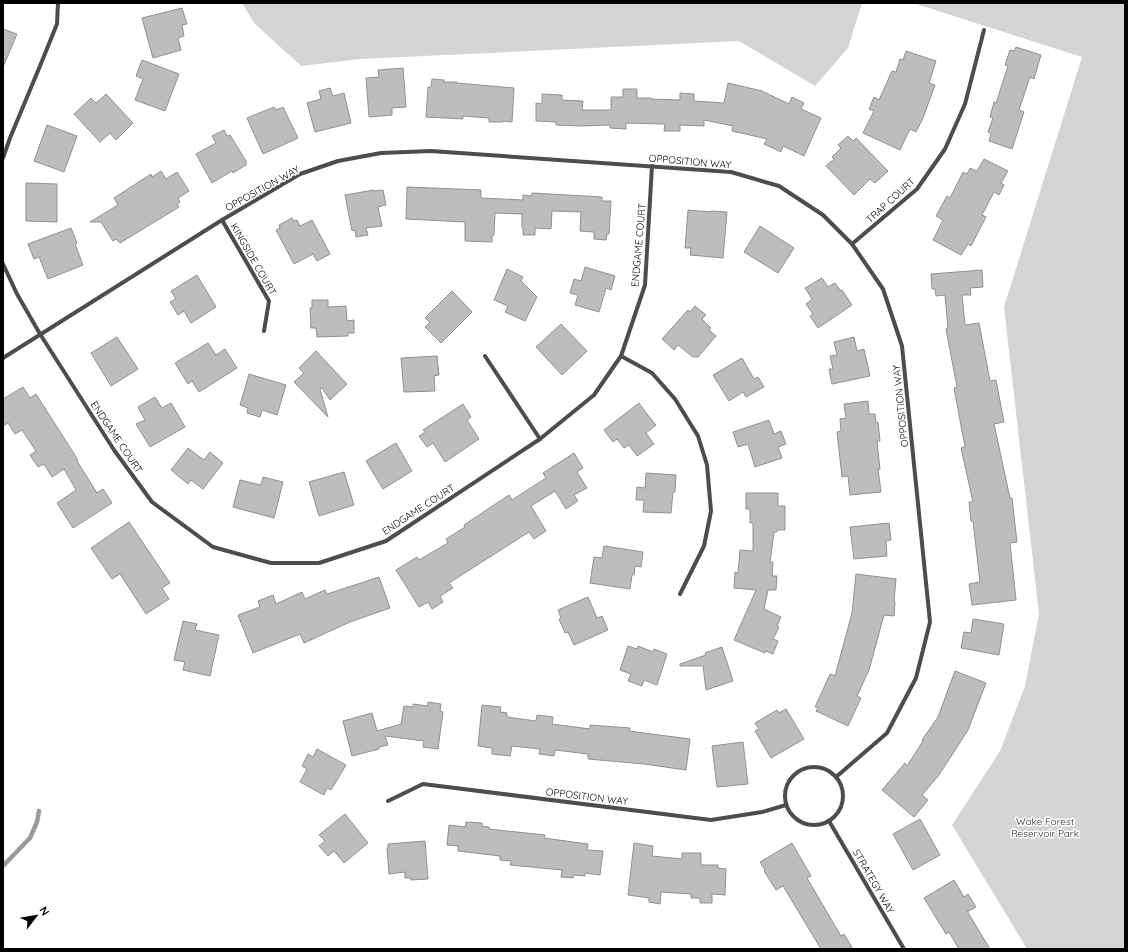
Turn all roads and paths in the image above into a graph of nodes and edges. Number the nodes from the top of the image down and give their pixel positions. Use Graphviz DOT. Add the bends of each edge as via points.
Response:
graph roads {
  1 [pos="58,3"];
  2 [pos="984,30"];
  3 [pos="3,158"];
  4 [pos="652,166"];
  5 [pos="222,220"];
  6 [pos="852,244"];
  7 [pos="3,264"];
  8 [pos="264,331"];
  9 [pos="40,334"];
  10 [pos="485,356"];
  11 [pos="621,356"];
  12 [pos="3,358"];
  13 [pos="540,439"];
  14 [pos="680,594"];
  15 [pos="836,777"];
  16 [pos="388,801"];
  17 [pos="786,805"];
  18 [pos="829,821"];
  19 [pos="904,949"];
  1 -- 3 [label="street" via="57,24"];
  2 -- 6 [label="street, TRAP COURT" via="965,104 945,149 917,189"];
  4 -- 5 [label="street, OPPOSITION WAY" via="431,151 381,153 338,161 300,174"];
  4 -- 6 [label="street, OPPOSITION WAY" via="731,172 778,186 823,216"];
  4 -- 11 [label="street, ENDGAME COURT" via="645,285"];
  5 -- 8 [label="street, KINGSIDE COURT" via="270,300"];
  5 -- 9 [label="street, OPPOSITION WAY"];
  6 -- 15 [label="street, OPPOSITION WAY" via="883,289 902,346 930,622 916,678 887,733"];
  7 -- 9 [label="street, ENDGAME COURT"];
  9 -- 12 [label="street, OPPOSITION WAY"];
  9 -- 13 [label="street, ENDGAME COURT" via="114,450 152,502 213,547 271,563 319,563 386,541"];
  10 -- 13 [label="street"];
  11 -- 13 [label="street, ENDGAME COURT" via="594,395"];
  11 -- 14 [label="street" via="652,373 675,399 698,436 707,465 711,511 704,546"];
  15 -- 17 [label="street" via="820,768 802,770 788,783"];
  15 -- 18 [label="street" via="843,792 843,800 836,816"];
  16 -- 17 [label="street, OPPOSITION WAY" via="423,784 711,820 762,812"];
  17 -- 18 [label="street" via="802,822 811,825"];
  18 -- 19 [label="street, STRATEGY WAY"];
}
